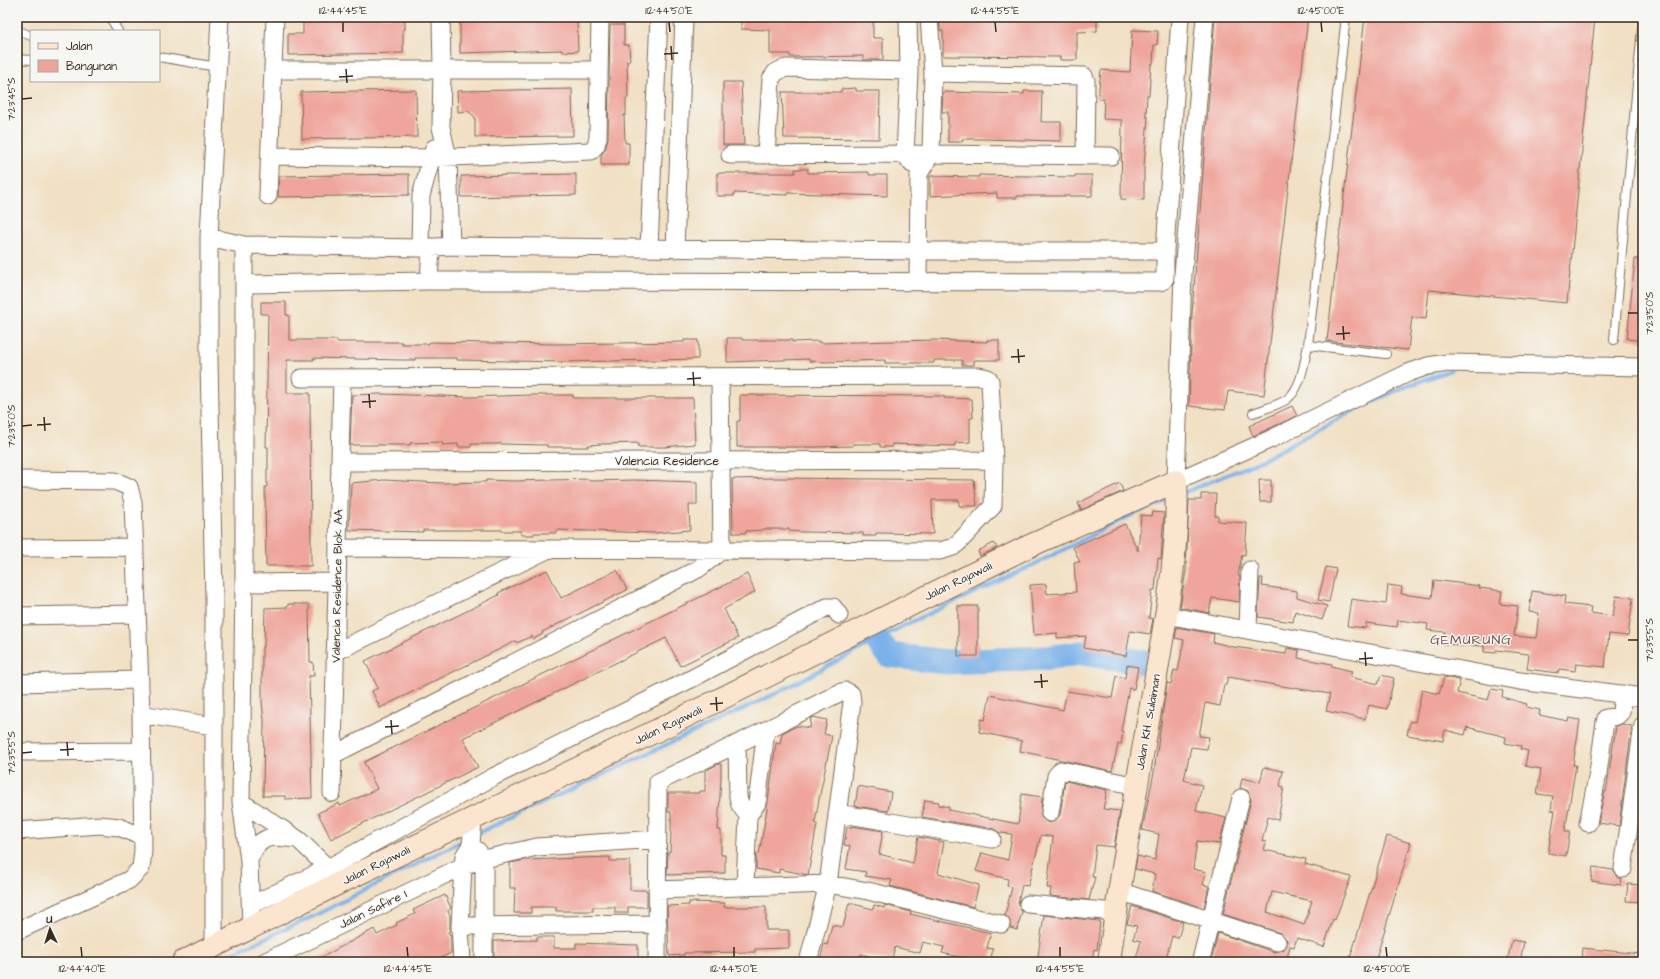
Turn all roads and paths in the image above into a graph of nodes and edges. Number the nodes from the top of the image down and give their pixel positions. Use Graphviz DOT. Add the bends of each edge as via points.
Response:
graph roads {
  1 [pos="110,17"];
  2 [pos="220,17"];
  3 [pos="275,17"];
  4 [pos="440,17"];
  5 [pos="600,17"];
  6 [pos="659,17"];
  7 [pos="684,17"];
  8 [pos="908,17"];
  9 [pos="929,17"];
  10 [pos="1180,17"];
  11 [pos="1205,17"];
  12 [pos="1346,17"];
  13 [pos="1643,17"];
  14 [pos="17,30"];
  15 [pos="117,30"];
  16 [pos="30,36"];
  17 [pos="160,57"];
  18 [pos="17,59"];
  19 [pos="30,60"];
  20 [pos="217,66"];
  21 [pos="273,70"];
  22 [pos="442,70"];
  23 [pos="598,70"];
  24 [pos="909,71"];
  25 [pos="933,73"];
  26 [pos="441,127"];
  27 [pos="905,154"];
  28 [pos="932,154"];
  29 [pos="730,155"];
  30 [pos="766,155"];
  31 [pos="270,156"];
  32 [pos="1085,156"];
  33 [pos="1111,156"];
  34 [pos="430,158"];
  35 [pos="448,158"];
  36 [pos="919,174"];
  37 [pos="268,196"];
  38 [pos="449,204"];
  39 [pos="422,205"];
  40 [pos="209,236"];
  41 [pos="244,245"];
  42 [pos="451,246"];
  43 [pos="425,248"];
  44 [pos="649,248"];
  45 [pos="676,249"];
  46 [pos="918,251"];
  47 [pos="1165,251"];
  48 [pos="429,281"];
  49 [pos="918,281"];
  50 [pos="245,284"];
  51 [pos="1614,340"];
  52 [pos="1308,345"];
  53 [pos="1386,354"];
  54 [pos="1643,367"];
  55 [pos="720,377"];
  56 [pos="301,378"];
  57 [pos="342,378"];
  58 [pos="1253,412"];
  59 [pos="994,460"];
  60 [pos="721,461"];
  61 [pos="340,462"];
  62 [pos="17,480"];
  63 [pos="1177,492"];
  64 [pos="135,547"];
  65 [pos="17,548"];
  66 [pos="338,548"];
  67 [pos="549,549"];
  68 [pos="722,550"];
  69 [pos="1250,570"];
  70 [pos="337,582"];
  71 [pos="244,583"];
  72 [pos="138,614"];
  73 [pos="839,615"];
  74 [pos="1166,615"];
  75 [pos="17,616"];
  76 [pos="1248,630"];
  77 [pos="335,652"];
  78 [pos="140,680"];
  79 [pos="17,682"];
  80 [pos="1623,694"];
  81 [pos="1643,697"];
  82 [pos="141,714"];
  83 [pos="1643,725"];
  84 [pos="213,726"];
  85 [pos="766,730"];
  86 [pos="737,744"];
  87 [pos="141,751"];
  88 [pos="17,752"];
  89 [pos="333,755"];
  90 [pos="1137,786"];
  91 [pos="332,793"];
  92 [pos="1241,798"];
  93 [pos="241,802"];
  94 [pos="837,813"];
  95 [pos="1050,813"];
  96 [pos="748,816"];
  97 [pos="1588,823"];
  98 [pos="44,829"];
  99 [pos="17,831"];
  100 [pos="472,833"];
  101 [pos="143,837"];
  102 [pos="657,839"];
  103 [pos="992,839"];
  104 [pos="299,840"];
  105 [pos="17,842"];
  106 [pos="484,859"];
  107 [pos="249,860"];
  108 [pos="463,866"];
  109 [pos="1623,869"];
  110 [pos="334,875"];
  111 [pos="828,884"];
  112 [pos="745,886"];
  113 [pos="657,890"];
  114 [pos="1117,902"];
  115 [pos="1028,904"];
  116 [pos="251,905"];
  117 [pos="1211,921"];
  118 [pos="658,924"];
  119 [pos="1001,924"];
  120 [pos="460,926"];
  121 [pos="483,926"];
  122 [pos="251,927"];
  123 [pos="17,932"];
  124 [pos="1277,942"];
  125 [pos="214,946"];
  126 [pos="1201,960"];
  127 [pos="183,962"];
  128 [pos="264,962"];
  129 [pos="462,962"];
  130 [pos="484,962"];
  131 [pos="657,962"];
  132 [pos="808,962"];
  133 [pos="1109,962"];
  1 -- 15 [label="lane"];
  2 -- 20 [label="street"];
  3 -- 21 [label="street"];
  4 -- 22 [label="street"];
  5 -- 23 [label="street"];
  6 -- 44 [label="street"];
  7 -- 45 [label="street"];
  8 -- 24 [label="street"];
  9 -- 25 [label="street"];
  10 -- 47 [label="street"];
  11 -- 63 [label="street" via="1184,274"];
  12 -- 52 [label="lane"];
  13 -- 51 [label="lane"];
  14 -- 16 [label="lane"];
  17 -- 20 [label="lane"];
  18 -- 19 [label="lane"];
  20 -- 40 [label="street"];
  21 -- 22 [label="street"];
  21 -- 31 [label="street"];
  22 -- 23 [label="street"];
  22 -- 26 [label="street"];
  23 -- 35 [label="street" via="598,138 591,152"];
  24 -- 27 [label="street"];
  24 -- 30 [label="street" via="786,68 779,70 771,79"];
  25 -- 28 [label="street"];
  25 -- 32 [label="street" via="1084,76"];
  26 -- 34 [label="street"];
  26 -- 35 [label="street"];
  27 -- 28 [label="street"];
  27 -- 30 [label="street"];
  27 -- 36 [label="street"];
  28 -- 32 [label="street"];
  28 -- 36 [label="street"];
  29 -- 30 [label="street"];
  31 -- 34 [label="street"];
  31 -- 37 [label="street"];
  32 -- 33 [label="street"];
  34 -- 35 [label="street"];
  34 -- 39 [label="street" via="421,196"];
  35 -- 38 [label="street"];
  36 -- 46 [label="street"];
  38 -- 39 [label="street"];
  38 -- 42 [label="street"];
  39 -- 43 [label="street"];
  40 -- 41 [label="street"];
  40 -- 84 [label="street" via="214,599"];
  41 -- 43 [label="street"];
  41 -- 50 [label="street"];
  42 -- 43 [label="street"];
  42 -- 44 [label="street"];
  43 -- 48 [label="street"];
  44 -- 45 [label="street"];
  45 -- 46 [label="street"];
  46 -- 47 [label="street"];
  46 -- 49 [label="street"];
  47 -- 49 [label="street" via="1165,278 1160,282"];
  48 -- 49 [label="street"];
  48 -- 50 [label="street"];
  50 -- 71 [label="street"];
  52 -- 53 [label="lane"];
  52 -- 58 [label="lane" via="1297,387 1292,395"];
  54 -- 63 [label="street" via="1448,363 1428,366 1408,373 1271,440"];
  55 -- 57 [label="street"];
  55 -- 59 [label="street" via="984,376 990,382"];
  55 -- 60 [label="street"];
  56 -- 57 [label="street"];
  57 -- 61 [label="street, Valencia Residence Blok AA"];
  59 -- 60 [label="street, Valencia Residence"];
  59 -- 68 [label="street" via="994,501 991,510 953,547 940,551"];
  60 -- 61 [label="street, Valencia Residence"];
  60 -- 68 [label="street"];
  61 -- 66 [label="street, Valencia Residence Blok AA"];
  62 -- 64 [label="street" via="116,481 129,487 133,502"];
  63 -- 74 [label="street, Jalan KH. Sulaiman" via="1176,539"];
  63 -- 100 [label="street, Jalan Rajawali" via="1018,552 660,729"];
  64 -- 65 [label="street"];
  64 -- 72 [label="street"];
  66 -- 67 [label="street"];
  66 -- 70 [label="street, Valencia Residence Blok AA"];
  67 -- 68 [label="street"];
  67 -- 77 [label="street"];
  68 -- 89 [label="street" via="698,569"];
  69 -- 76 [label="street"];
  70 -- 71 [label="street"];
  70 -- 77 [label="street, Valencia Residence Blok AA"];
  71 -- 93 [label="street"];
  72 -- 75 [label="street"];
  72 -- 78 [label="street"];
  73 -- 110 [label="street" via="833,607 827,607 689,680 495,776"];
  74 -- 76 [label="street"];
  74 -- 90 [label="street, Jalan KH. Sulaiman"];
  76 -- 80 [label="street" via="1520,681"];
  77 -- 89 [label="street, Valencia Residence Blok AA"];
  78 -- 79 [label="street"];
  78 -- 82 [label="street"];
  80 -- 81 [label="street"];
  80 -- 97 [label="street" via="1621,712 1617,716 1606,718"];
  82 -- 84 [label="street"];
  82 -- 87 [label="street"];
  83 -- 109 [label="street"];
  84 -- 125 [label="street"];
  85 -- 86 [label="street"];
  85 -- 94 [label="street" via="841,692 851,694"];
  85 -- 96 [label="street" via="756,803"];
  86 -- 96 [label="street" via="738,797"];
  86 -- 102 [label="street" via="658,782"];
  87 -- 88 [label="street"];
  87 -- 101 [label="street"];
  89 -- 91 [label="street, Valencia Residence Blok AA"];
  90 -- 95 [label="street" via="1061,770 1056,776"];
  90 -- 114 [label="street, Jalan KH. Sulaiman"];
  92 -- 117 [label="street"];
  93 -- 104 [label="street"];
  93 -- 107 [label="street"];
  94 -- 103 [label="street"];
  94 -- 111 [label="street"];
  96 -- 112 [label="street"];
  98 -- 99 [label="street"];
  98 -- 101 [label="street" via="100,825 119,827"];
  98 -- 105 [label="street"];
  100 -- 106 [label="street"];
  100 -- 108 [label="street"];
  100 -- 110 [label="street, Jalan Rajawali"];
  101 -- 123 [label="street" via="141,868 129,880"];
  102 -- 106 [label="street, Jalan Safire I" via="537,847"];
  102 -- 113 [label="street"];
  104 -- 107 [label="street" via="266,838 255,847"];
  104 -- 110 [label="street"];
  106 -- 108 [label="street, Jalan Safire I"];
  106 -- 121 [label="street"];
  107 -- 116 [label="street"];
  108 -- 120 [label="street"];
  108 -- 128 [label="street, Jalan Safire I"];
  110 -- 116 [label="street"];
  110 -- 122 [label="street, Jalan Rajawali"];
  111 -- 112 [label="street"];
  111 -- 119 [label="street" via="868,891"];
  111 -- 132 [label="street"];
  112 -- 113 [label="street"];
  113 -- 118 [label="street"];
  114 -- 115 [label="street"];
  114 -- 117 [label="street"];
  114 -- 133 [label="street, Jalan KH. Sulaiman"];
  116 -- 122 [label="street"];
  117 -- 124 [label="street"];
  117 -- 126 [label="street"];
  118 -- 121 [label="street"];
  118 -- 131 [label="street"];
  120 -- 121 [label="street"];
  120 -- 129 [label="street"];
  121 -- 130 [label="street"];
  122 -- 125 [label="street, Jalan Rajawali"];
  125 -- 127 [label="street, Jalan Rajawali"];
}
